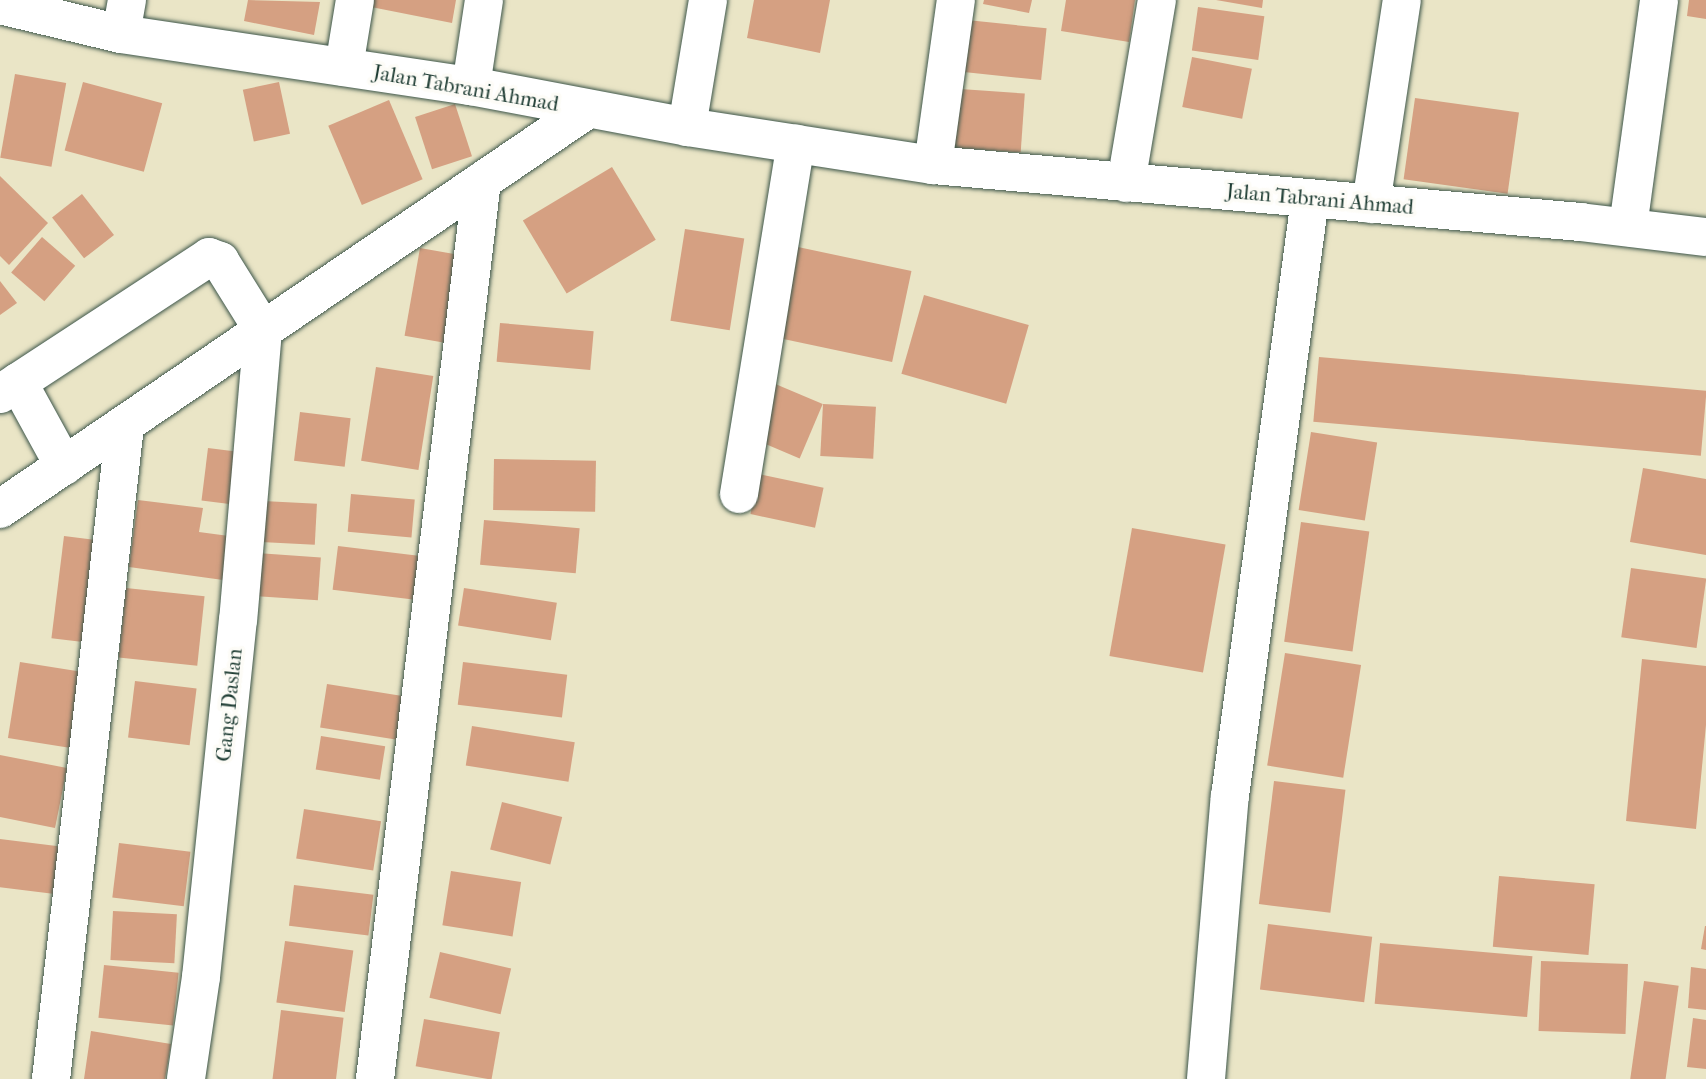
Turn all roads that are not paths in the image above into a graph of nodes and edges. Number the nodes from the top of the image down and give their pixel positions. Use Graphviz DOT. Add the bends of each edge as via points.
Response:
graph roads {
  1 [pos="355,0"];
  2 [pos="484,0"];
  3 [pos="708,0"];
  4 [pos="956,0"];
  5 [pos="1157,0"];
  6 [pos="1402,0"];
  7 [pos="1659,0"];
  8 [pos="0,5"];
  9 [pos="124,17"];
  10 [pos="344,67"];
  11 [pos="471,86"];
  12 [pos="587,109"];
  13 [pos="687,127"];
  14 [pos="796,144"];
  15 [pos="933,165"];
  16 [pos="482,181"];
  17 [pos="1126,183"];
  18 [pos="1310,198"];
  19 [pos="1371,204"];
  20 [pos="1628,228"];
  21 [pos="1706,237"];
  22 [pos="263,330"];
  23 [pos="9,388"];
  24 [pos="125,425"];
  25 [pos="64,466"];
  26 [pos="739,494"];
  27 [pos="0,509"];
  28 [pos="51,1079"];
  29 [pos="186,1079"];
  30 [pos="374,1079"];
  31 [pos="1206,1079"];
  1 -- 10 [label="street"];
  2 -- 11 [label="street"];
  3 -- 13 [label="street"];
  4 -- 15 [label="street"];
  5 -- 17 [label="street"];
  6 -- 19 [label="street"];
  7 -- 20 [label="street"];
  8 -- 9 [label="street, Jalan Tabrani Ahmad"];
  9 -- 10 [label="street, Jalan Tabrani Ahmad"];
  10 -- 11 [label="street, Jalan Tabrani Ahmad"];
  11 -- 12 [label="street, Jalan Tabrani Ahmad"];
  12 -- 13 [label="street, Jalan Tabrani Ahmad"];
  12 -- 16 [label="street"];
  13 -- 14 [label="street, Jalan Tabrani Ahmad"];
  14 -- 15 [label="street, Jalan Tabrani Ahmad"];
  14 -- 26 [label="street"];
  15 -- 17 [label="street, Jalan Tabrani Ahmad"];
  16 -- 22 [label="street"];
  16 -- 30 [label="street"];
  17 -- 18 [label="street, Jalan Tabrani Ahmad"];
  18 -- 19 [label="street, Jalan Tabrani Ahmad"];
  18 -- 31 [label="street" via="1230,796"];
  19 -- 20 [label="street, Jalan Tabrani Ahmad"];
  20 -- 21 [label="street, Jalan Tabrani Ahmad"];
  22 -- 23 [label="street" via="220,261 209,257"];
  22 -- 24 [label="street"];
  22 -- 29 [label="street, Gang Daslan" via="236,647"];
  23 -- 25 [label="street"];
  24 -- 25 [label="street"];
  24 -- 28 [label="street"];
  25 -- 27 [label="street"];
}
